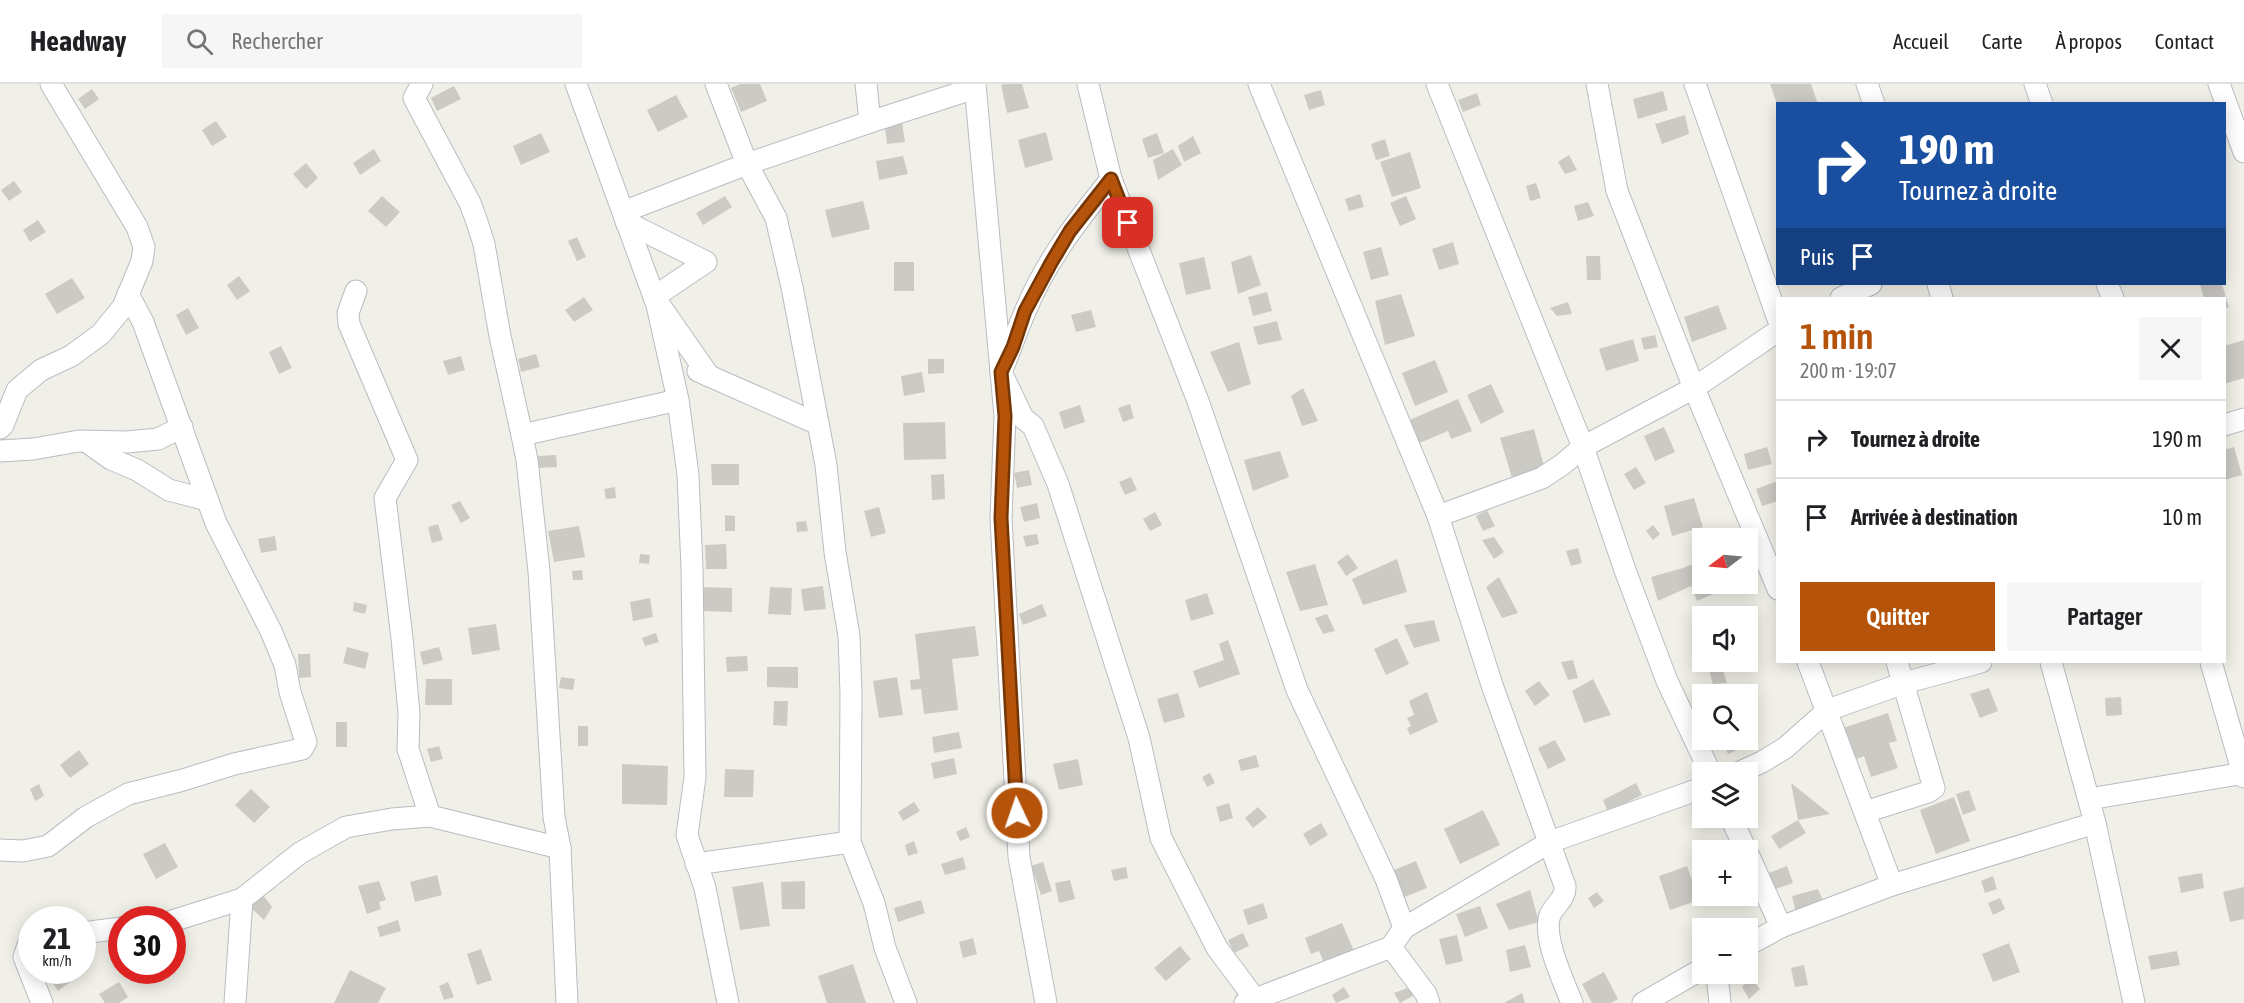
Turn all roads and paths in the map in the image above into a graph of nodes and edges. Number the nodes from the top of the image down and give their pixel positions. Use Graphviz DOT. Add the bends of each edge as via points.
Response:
graph roads {
  1 [pos="51,84"];
  2 [pos="422,84"];
  3 [pos="576,84"];
  4 [pos="716,84"];
  5 [pos="866,84"];
  6 [pos="1088,84"];
  7 [pos="1259,84"];
  8 [pos="1437,84"];
  9 [pos="1597,84"];
  10 [pos="1695,84"];
  11 [pos="1868,84"];
  12 [pos="2035,84"];
  13 [pos="2219,84"];
  14 [pos="975,86"];
  15 [pos="1873,102"];
  16 [pos="2041,102"];
  17 [pos="2226,102"];
  18 [pos="2226,103"];
  19 [pos="870,122"];
  20 [pos="2244,152"];
  21 [pos="747,164"];
  22 [pos="1111,179"];
  23 [pos="624,217"];
  24 [pos="1868,285"];
  25 [pos="356,291"];
  26 [pos="128,294"];
  27 [pos="654,297"];
  28 [pos="1843,297"];
  29 [pos="1776,313"];
  30 [pos="1776,332"];
  31 [pos="669,358"];
  32 [pos="1001,372"];
  33 [pos="710,376"];
  34 [pos="1694,388"];
  35 [pos="678,400"];
  36 [pos="2244,419"];
  37 [pos="818,424"];
  38 [pos="2226,424"];
  39 [pos="182,427"];
  40 [pos="0,428"];
  41 [pos="522,435"];
  42 [pos="87,442"];
  43 [pos="1583,447"];
  44 [pos="0,451"];
  45 [pos="207,500"];
  46 [pos="1438,516"];
  47 [pos="1776,584"];
  48 [pos="1808,663"];
  49 [pos="1897,663"];
  50 [pos="1977,663"];
  51 [pos="2051,663"];
  52 [pos="2211,663"];
  53 [pos="1904,683"];
  54 [pos="1828,710"];
  55 [pos="1705,762"];
  56 [pos="1758,764"];
  57 [pos="2244,775"];
  58 [pos="1692,792"];
  59 [pos="2089,799"];
  60 [pos="1864,812"];
  61 [pos="430,816"];
  62 [pos="2096,823"];
  63 [pos="850,842"];
  64 [pos="1550,842"];
  65 [pos="560,848"];
  66 [pos="0,850"];
  67 [pos="696,864"];
  68 [pos="1758,876"];
  69 [pos="1892,885"];
  70 [pos="242,899"];
  71 [pos="186,917"];
  72 [pos="1781,927"];
  73 [pos="1404,928"];
  74 [pos="1758,940"];
  75 [pos="1391,947"];
  76 [pos="1692,975"];
  77 [pos="35,984"];
  78 [pos="1718,984"];
  79 [pos="1253,1002"];
  80 [pos="42,1003"];
  81 [pos="235,1003"];
  82 [pos="567,1003"];
  83 [pos="728,1003"];
  84 [pos="906,1003"];
  85 [pos="1046,1003"];
  86 [pos="1429,1003"];
  87 [pos="1572,1003"];
  88 [pos="1643,1003"];
  89 [pos="1720,1003"];
  90 [pos="2134,1003"];
  1 -- 26 [label="street" via="138,227 144,247 142,261"];
  2 -- 41 [label="street" via="414,98 470,203 484,244"];
  3 -- 23 [label="street"];
  4 -- 21 [label="street"];
  5 -- 19 [label="street"];
  6 -- 22 [label="street"];
  7 -- 46 [label="street"];
  8 -- 43 [label="street"];
  9 -- 34 [label="street" via="1617,191"];
  10 -- 29 [label="street"];
  11 -- 15 [label="street"];
  12 -- 16 [label="street"];
  13 -- 17 [label="street"];
  14 -- 19 [label="street"];
  14 -- 32 [label="street"];
  18 -- 20 [label="street"];
  19 -- 21 [label="street"];
  21 -- 23 [label="street"];
  21 -- 37 [label="street" via="776,218"];
  22 -- 32 [label="street" via="1070,231 1051,263 1025,311"];
  22 -- 73 [label="street" via="1198,401 1297,690 1386,879"];
  23 -- 27 [label="street"];
  23 -- 27 [label="street" via="706,262"];
  24 -- 28 [label="street"];
  25 -- 61 [label="street" via="348,313 350,324 407,460 385,498 409,713 408,749"];
  26 -- 39 [label="street" via="143,322"];
  26 -- 40 [label="street" via="123,308 101,334 71,356 41,370 17,390"];
  27 -- 31 [label="street"];
  27 -- 33 [label="street"];
  30 -- 34 [label="street"];
  31 -- 33 [label="street"];
  31 -- 35 [label="street"];
  32 -- 79 [label="street" via="1023,418 1033,426 1058,484 1139,738 1161,838 1217,948"];
  32 -- 85 [label="street" via="1005,416 1001,530 1019,858"];
  33 -- 37 [label="street"];
  34 -- 43 [label="street"];
  34 -- 47 [label="street"];
  35 -- 41 [label="street"];
  35 -- 67 [label="street" via="688,475 692,568 695,777 687,835"];
  36 -- 38 [label="street"];
  37 -- 63 [label="street" via="849,636"];
  39 -- 42 [label="street" via="158,439"];
  39 -- 45 [label="street"];
  41 -- 65 [label="street" via="539,571 554,817"];
  42 -- 44 [label="street"];
  42 -- 45 [label="street" via="169,490"];
  43 -- 46 [label="street" via="1542,478"];
  43 -- 55 [label="street" via="1663,671"];
  45 -- 66 [label="street" via="285,665 305,746 128,794 86,817 48,846"];
  46 -- 64 [label="street" via="1492,688"];
  48 -- 54 [label="street"];
  49 -- 53 [label="street"];
  50 -- 53 [label="street"];
  51 -- 59 [label="street"];
  52 -- 57 [label="street"];
  53 -- 54 [label="street"];
  53 -- 60 [label="street" via="1934,788"];
  54 -- 56 [label="street" via="1785,748"];
  54 -- 60 [label="street"];
  57 -- 59 [label="street"];
  58 -- 64 [label="street"];
  59 -- 62 [label="street"];
  60 -- 69 [label="street"];
  61 -- 65 [label="street"];
  61 -- 70 [label="street" via="346,827 300,853"];
  62 -- 69 [label="street"];
  62 -- 90 [label="street"];
  63 -- 67 [label="street"];
  63 -- 84 [label="street"];
  64 -- 73 [label="street"];
  64 -- 87 [label="street" via="1566,893 1550,916 1549,931"];
  65 -- 82 [label="street"];
  67 -- 83 [label="street" via="705,888"];
  68 -- 72 [label="street"];
  69 -- 72 [label="street"];
  70 -- 71 [label="street"];
  70 -- 81 [label="street"];
  72 -- 74 [label="street"];
  73 -- 75 [label="street"];
  75 -- 79 [label="street"];
  75 -- 86 [label="street"];
  76 -- 88 [label="street"];
  77 -- 80 [label="street"];
  78 -- 89 [label="street"];
}
